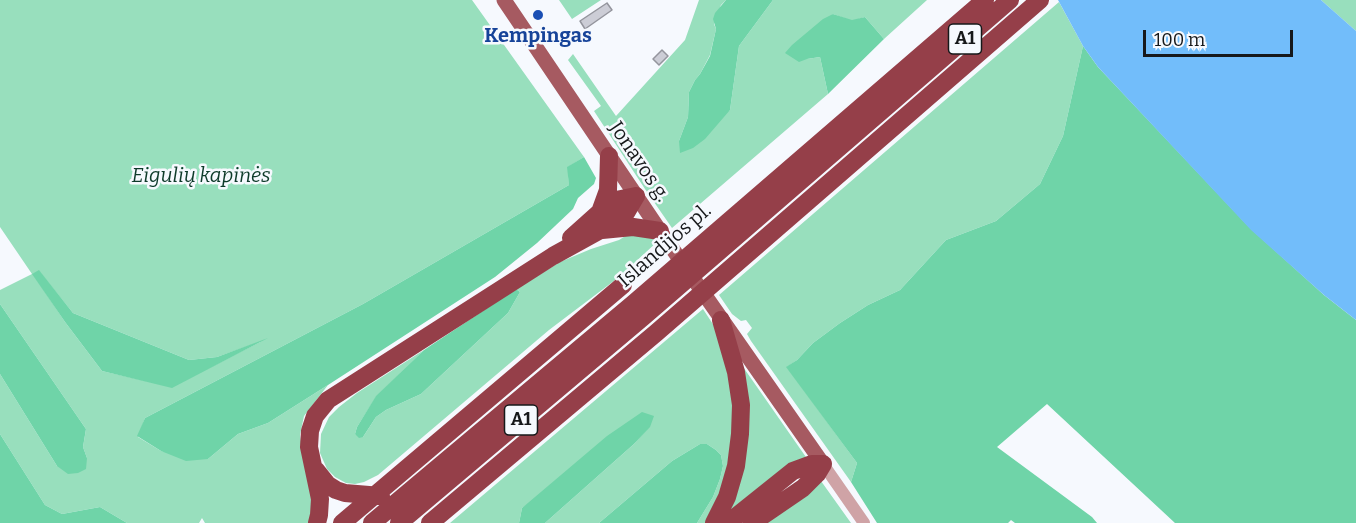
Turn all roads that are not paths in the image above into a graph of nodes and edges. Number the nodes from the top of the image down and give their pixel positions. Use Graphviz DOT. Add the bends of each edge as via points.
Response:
graph roads {
  1 [pos="504,0"];
  2 [pos="985,0"];
  3 [pos="1010,0"];
  4 [pos="1040,0"];
  5 [pos="915,71"];
  6 [pos="609,156"];
  7 [pos="636,196"];
  8 [pos="600,212"];
  9 [pos="601,230"];
  10 [pos="660,231"];
  11 [pos="553,256"];
  12 [pos="623,285"];
  13 [pos="638,310"];
  14 [pos="721,320"];
  15 [pos="823,464"];
  16 [pos="315,469"];
  17 [pos="398,475"];
  18 [pos="353,493"];
  19 [pos="375,495"];
  20 [pos="402,498"];
  21 [pos="317,523"];
  22 [pos="342,523"];
  23 [pos="372,523"];
  24 [pos="399,523"];
  25 [pos="430,523"];
  26 [pos="714,523"];
  27 [pos="728,523"];
  28 [pos="752,523"];
  29 [pos="864,523"];
  1 -- 6 [label="main road, Jonavos g."];
  2 -- 5 [label="highway, Islandijos pl. / A1"];
  3 -- 5 [label="highway, Islandijos pl. / A1"];
  4 -- 25 [label="highway"];
  5 -- 13 [label="highway, Islandijos pl. / A1"];
  6 -- 7 [label="main road, Jonavos g."];
  6 -- 8 [label="highway" via="608,190"];
  7 -- 8 [label="highway" via="616,200"];
  7 -- 9 [label="highway" via="626,213"];
  7 -- 10 [label="main road, Jonavos g."];
  8 -- 11 [label="highway"];
  9 -- 10 [label="highway" via="633,227"];
  9 -- 11 [label="highway"];
  10 -- 14 [label="main road, Jonavos g."];
  11 -- 16 [label="highway" via="328,400 315,416 310,431 309,447"];
  12 -- 17 [label="highway"];
  13 -- 20 [label="highway, Islandijos pl. / A1"];
  13 -- 24 [label="highway, Islandijos pl. / A1"];
  14 -- 15 [label="main road, Jonavos g."];
  14 -- 26 [label="highway" via="736,372 741,415 736,466"];
  15 -- 27 [label="highway" via="793,471"];
  15 -- 28 [label="highway" via="803,488"];
  15 -- 29 [label="street"];
  16 -- 18 [label="highway" via="328,485"];
  16 -- 21 [label="highway" via="320,499"];
  17 -- 18 [label="highway" via="365,492"];
  17 -- 19 [label="highway"];
  18 -- 19 [label="highway"];
  19 -- 20 [label="highway"];
  19 -- 22 [label="highway"];
  20 -- 23 [label="highway, Islandijos pl. / A1"];
}
